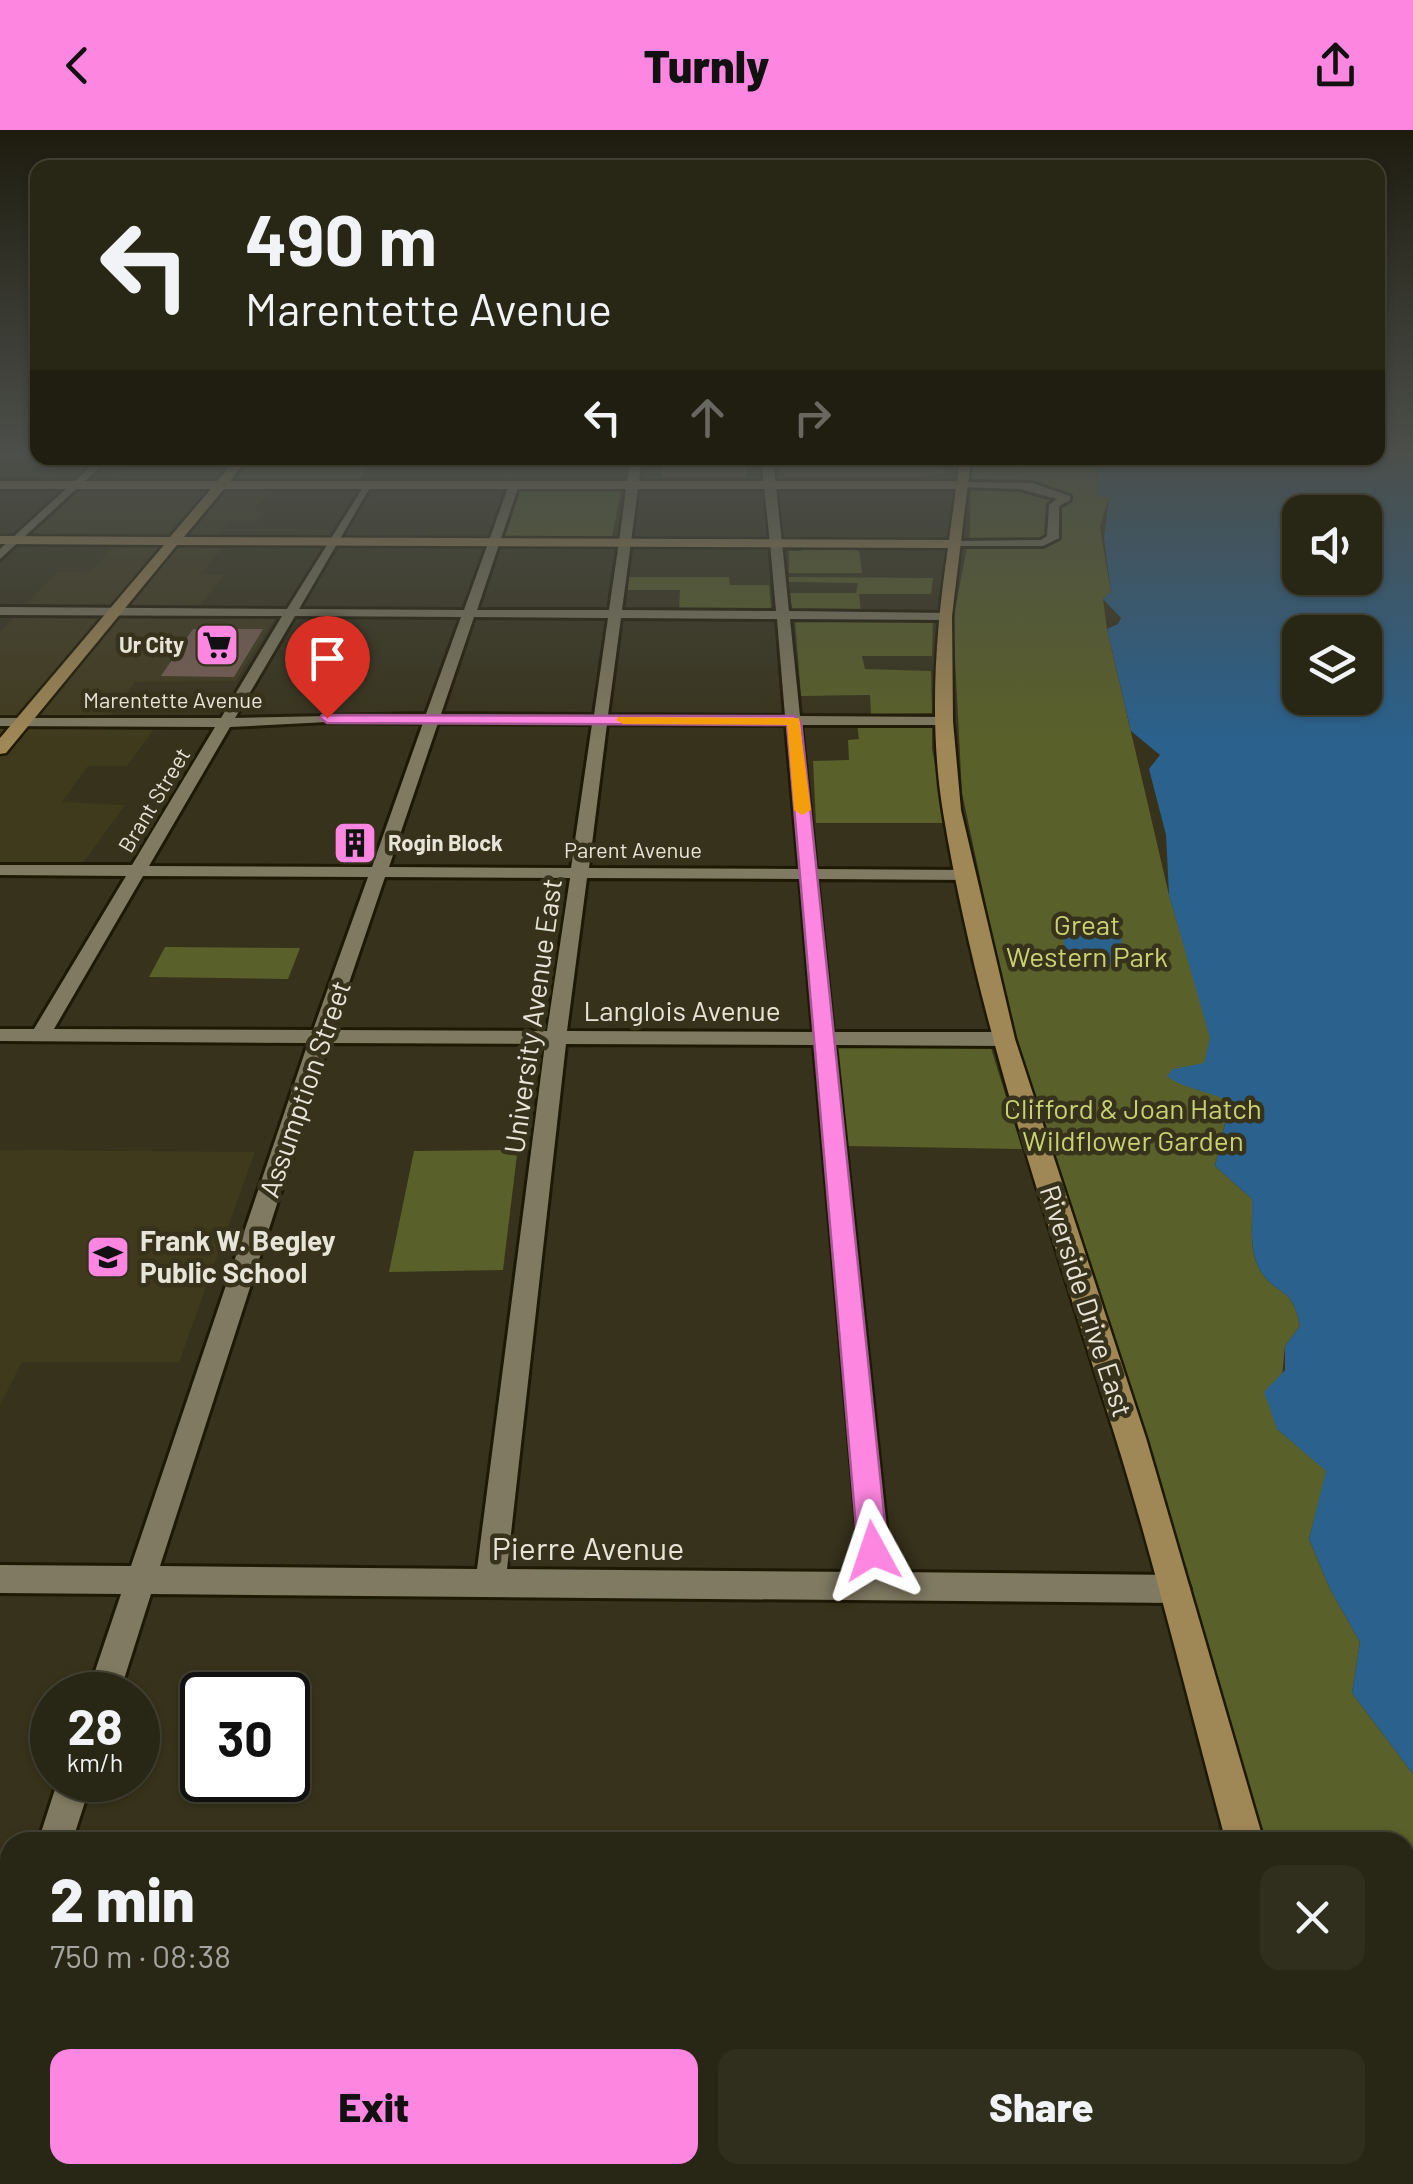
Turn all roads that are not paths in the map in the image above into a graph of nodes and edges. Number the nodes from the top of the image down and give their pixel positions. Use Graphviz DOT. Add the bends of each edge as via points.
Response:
graph roads {
  1 [pos="166,551"];
  2 [pos="327,551"];
  3 [pos="491,551"];
  4 [pos="624,551"];
  5 [pos="777,551"];
  6 [pos="955,551"];
  7 [pos="0,611"];
  8 [pos="115,612"];
  9 [pos="290,612"];
  10 [pos="469,613"];
  11 [pos="614,614"];
  12 [pos="784,615"];
  13 [pos="945,616"];
  14 [pos="432,720"];
  15 [pos="600,720"];
  16 [pos="794,721"];
  17 [pos="945,721"];
  18 [pos="0,722"];
  19 [pos="22,722"];
  20 [pos="226,722"];
  21 [pos="0,749"];
  22 [pos="0,870"];
  23 [pos="138,870"];
  24 [pos="380,872"];
  25 [pos="581,872"];
  26 [pos="808,874"];
  27 [pos="966,874"];
  28 [pos="0,1035"];
  29 [pos="40,1036"];
  30 [pos="322,1036"];
  31 [pos="556,1039"];
  32 [pos="824,1039"];
  33 [pos="1004,1039"];
  34 [pos="0,1579"];
  35 [pos="141,1582"];
  36 [pos="490,1584"];
  37 [pos="876,1586"];
  38 [pos="1176,1589"];
  39 [pos="111,1672"];
  40 [pos="68,1802"];
  41 [pos="58,1832"];
  42 [pos="1242,1832"];
  1 -- 8 [label="main road"];
  2 -- 9 [label="street, Brant Street"];
  3 -- 10 [label="street, Assumption Street"];
  4 -- 11 [label="street, University Avenue East"];
  5 -- 12 [label="street"];
  6 -- 13 [label="main road, Riverside Drive East"];
  7 -- 8 [label="street"];
  8 -- 9 [label="street"];
  8 -- 19 [label="main road"];
  9 -- 10 [label="street"];
  9 -- 20 [label="street, Brant Street"];
  10 -- 11 [label="street"];
  10 -- 14 [label="street, Assumption Street"];
  11 -- 12 [label="street"];
  11 -- 15 [label="street, University Avenue East"];
  12 -- 13 [label="street"];
  12 -- 16 [label="street"];
  13 -- 17 [label="main road, Riverside Drive East"];
  14 -- 15 [label="street, Marentette Avenue"];
  14 -- 20 [label="street, Marentette Avenue"];
  14 -- 24 [label="street, Assumption Street"];
  15 -- 16 [label="street, Marentette Avenue"];
  15 -- 25 [label="street, University Avenue East"];
  16 -- 17 [label="street, Marentette Avenue"];
  16 -- 26 [label="street"];
  17 -- 27 [label="main road, Riverside Drive East" via="952,810"];
  18 -- 19 [label="street, Marentette Avenue"];
  19 -- 20 [label="street, Marentette Avenue"];
  19 -- 21 [label="main road"];
  20 -- 23 [label="street, Brant Street"];
  22 -- 23 [label="street, Parent Avenue"];
  23 -- 24 [label="street, Parent Avenue"];
  23 -- 29 [label="street, Brant Street"];
  24 -- 25 [label="street, Parent Avenue"];
  24 -- 30 [label="street, Assumption Street"];
  25 -- 26 [label="street, Parent Avenue"];
  25 -- 31 [label="street, University Avenue East"];
  26 -- 27 [label="street, Parent Avenue"];
  26 -- 32 [label="street"];
  27 -- 33 [label="main road, Riverside Drive East"];
  28 -- 29 [label="street, Langlois Avenue"];
  29 -- 30 [label="street, Langlois Avenue"];
  30 -- 31 [label="street, Langlois Avenue"];
  30 -- 35 [label="street, Assumption Street"];
  31 -- 32 [label="street, Langlois Avenue"];
  31 -- 36 [label="street, University Avenue East"];
  32 -- 33 [label="street, Langlois Avenue"];
  32 -- 37 [label="street"];
  33 -- 38 [label="main road, Riverside Drive East"];
  34 -- 35 [label="street, Pierre Avenue"];
  35 -- 36 [label="street, Pierre Avenue"];
  35 -- 39 [label="street, Assumption Street"];
  36 -- 37 [label="street, Pierre Avenue"];
  37 -- 38 [label="street, Pierre Avenue"];
  38 -- 42 [label="main road, Riverside Drive East"];
  40 -- 41 [label="street"];
}
